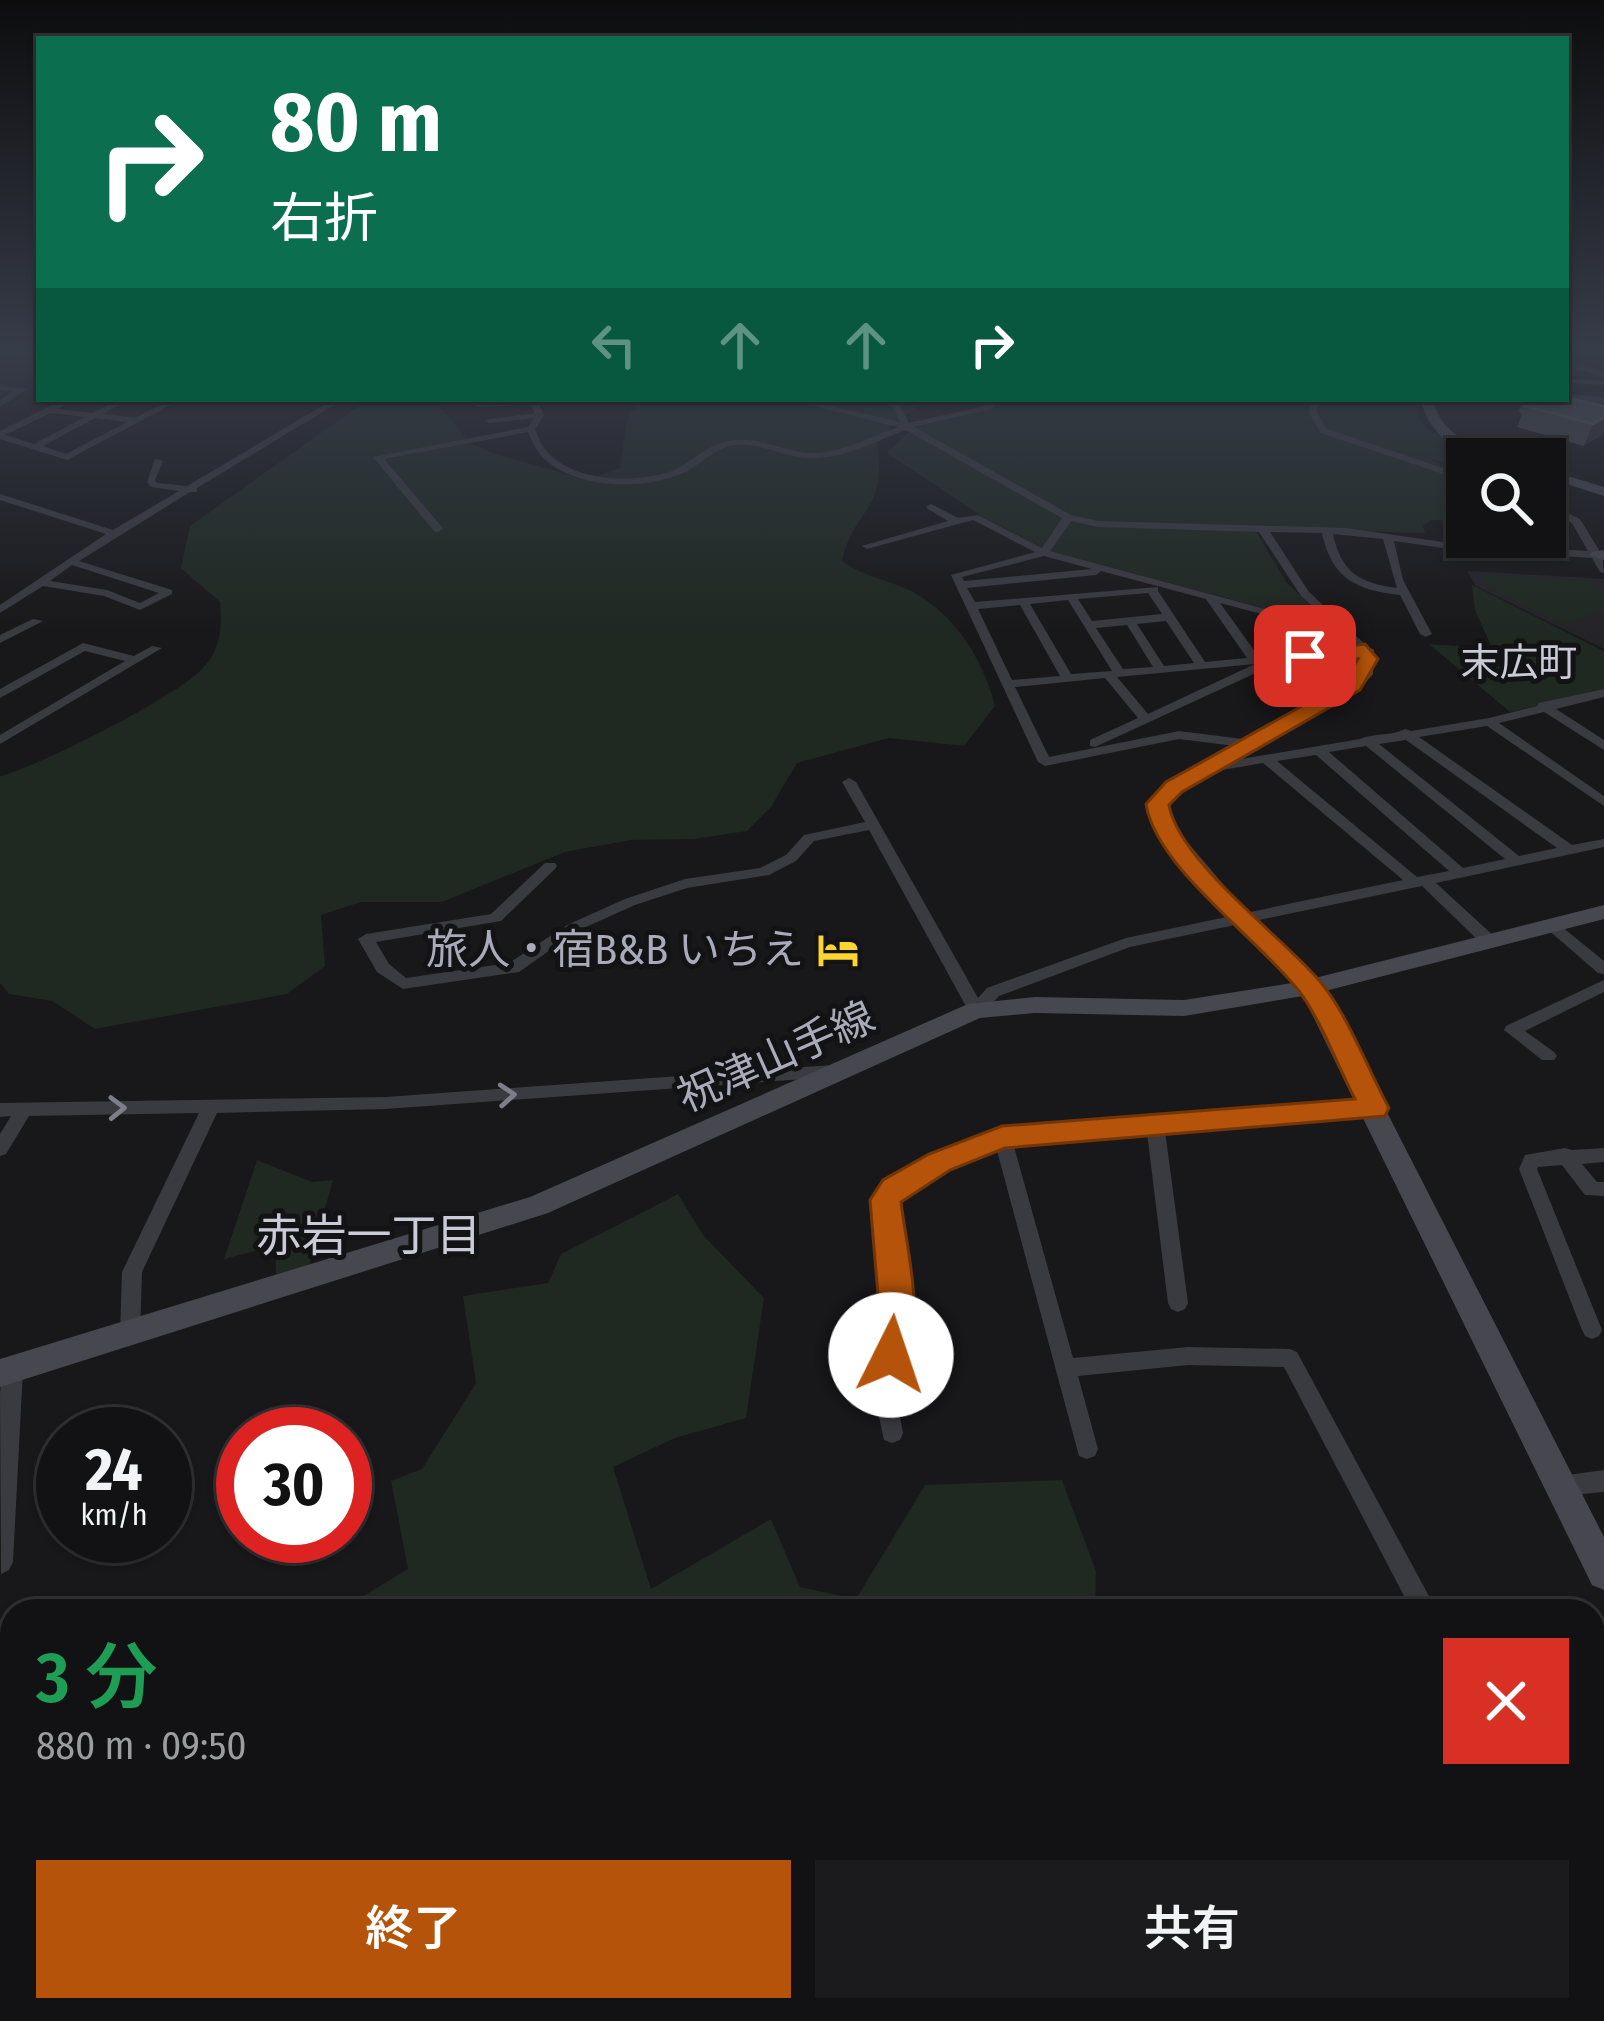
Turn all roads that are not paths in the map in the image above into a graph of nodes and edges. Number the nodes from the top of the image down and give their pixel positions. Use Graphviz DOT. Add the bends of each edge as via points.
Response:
graph roads {
  1 [pos="88,446"];
  2 [pos="265,446"];
  3 [pos="436,446"];
  4 [pos="536,446"];
  5 [pos="722,446"];
  6 [pos="769,446"];
  7 [pos="865,446"];
  8 [pos="942,446"];
  9 [pos="1370,446"];
  10 [pos="35,447"];
  11 [pos="158,461"];
  12 [pos="1446,472"];
  13 [pos="1566,480"];
  14 [pos="195,490"];
  15 [pos="1604,492"];
  16 [pos="0,497"];
  17 [pos="931,507"];
  18 [pos="1566,516"];
  19 [pos="1068,517"];
  20 [pos="957,522"];
  21 [pos="438,529"];
  22 [pos="1264,531"];
  23 [pos="1327,531"];
  24 [pos="116,534"];
  25 [pos="1388,537"];
  26 [pos="867,546"];
  27 [pos="1044,553"];
  28 [pos="1602,560"];
  29 [pos="72,562"];
  30 [pos="1109,571"];
  31 [pos="132,580"];
  32 [pos="45,583"];
  33 [pos="961,585"];
  34 [pos="1167,587"];
  35 [pos="1151,590"];
  36 [pos="1405,592"];
  37 [pos="106,593"];
  38 [pos="1071,597"];
  39 [pos="1211,599"];
  40 [pos="1023,601"];
  41 [pos="972,606"];
  42 [pos="0,610"];
  43 [pos="1170,617"];
  44 [pos="37,621"];
  45 [pos="1130,621"];
  46 [pos="1089,625"];
  47 [pos="1426,634"];
  48 [pos="0,640"];
  49 [pos="156,648"];
  50 [pos="1365,650"];
  51 [pos="1305,656"];
  52 [pos="1279,657"];
  53 [pos="136,659"];
  54 [pos="1255,660"];
  55 [pos="1202,664"];
  56 [pos="1160,668"];
  57 [pos="1113,673"];
  58 [pos="1066,678"];
  59 [pos="1009,684"];
  60 [pos="2,690"];
  61 [pos="1604,693"];
  62 [pos="1543,706"];
  63 [pos="1145,718"];
  64 [pos="1489,722"];
  65 [pos="1405,733"];
  66 [pos="0,740"];
  67 [pos="1366,740"];
  68 [pos="1251,744"];
  69 [pos="1604,746"];
  70 [pos="1317,749"];
  71 [pos="1078,752"];
  72 [pos="1266,759"];
  73 [pos="1211,768"];
  74 [pos="849,782"];
  75 [pos="1604,802"];
  76 [pos="873,826"];
  77 [pos="1604,843"];
  78 [pos="1570,851"];
  79 [pos="1516,862"];
  80 [pos="550,866"];
  81 [pos="1461,874"];
  82 [pos="1421,883"];
  83 [pos="1604,912"];
  84 [pos="1243,922"];
  85 [pos="1551,925"];
  86 [pos="1490,942"];
  87 [pos="1604,969"];
  88 [pos="1310,986"];
  89 [pos="1604,986"];
  90 [pos="976,1010"];
  91 [pos="1548,1056"];
  92 [pos="842,1070"];
  93 [pos="211,1107"];
  94 [pos="1375,1108"];
  95 [pos="0,1110"];
  96 [pos="24,1110"];
  97 [pos="1155,1126"];
  98 [pos="1002,1137"];
  99 [pos="0,1149"];
  100 [pos="1565,1155"];
  101 [pos="1604,1155"];
  102 [pos="1604,1189"];
  103 [pos="1178,1303"];
  104 [pos="1592,1330"];
  105 [pos="130,1334"];
  106 [pos="1067,1368"];
  107 [pos="6,1372"];
  108 [pos="892,1433"];
  109 [pos="1087,1449"];
  110 [pos="1604,1481"];
  111 [pos="1561,1485"];
  112 [pos="1,1493"];
  113 [pos="1,1562"];
  114 [pos="1604,1573"];
  115 [pos="1419,1599"];
  1 -- 10 [label="street" via="67,457"];
  2 -- 14 [label="street"];
  3 -- 21 [label="street" via="378,457"];
  4 -- 5 [label="street" via="556,465 628,479 669,475"];
  6 -- 7 [label="street" via="817,457"];
  8 -- 19 [label="street"];
  9 -- 12 [label="street"];
  11 -- 14 [label="street" via="154,485"];
  13 -- 15 [label="street"];
  14 -- 24 [label="street"];
  16 -- 24 [label="street"];
  17 -- 20 [label="street"];
  18 -- 28 [label="street"];
  19 -- 22 [label="street" via="1123,527"];
  19 -- 27 [label="street"];
  20 -- 26 [label="street"];
  20 -- 27 [label="street" via="985,520"];
  22 -- 23 [label="street"];
  22 -- 50 [label="street" via="1305,594"];
  23 -- 25 [label="street"];
  23 -- 36 [label="street" via="1335,565 1359,586"];
  24 -- 29 [label="street"];
  25 -- 28 [label="street"];
  25 -- 36 [label="street"];
  27 -- 30 [label="street"];
  27 -- 33 [label="street" via="958,572"];
  29 -- 31 [label="street"];
  29 -- 32 [label="street"];
  30 -- 33 [label="street"];
  30 -- 34 [label="street"];
  31 -- 37 [label="street"];
  31 -- 37 [label="street" via="168,592 140,607"];
  32 -- 37 [label="street"];
  32 -- 42 [label="street"];
  33 -- 41 [label="street"];
  34 -- 35 [label="street"];
  34 -- 39 [label="street"];
  35 -- 38 [label="street"];
  35 -- 43 [label="street"];
  36 -- 47 [label="street"];
  38 -- 40 [label="street"];
  38 -- 46 [label="street"];
  39 -- 51 [label="street" via="1273,614"];
  39 -- 54 [label="street"];
  40 -- 41 [label="street"];
  40 -- 58 [label="street"];
  41 -- 59 [label="street"];
  43 -- 45 [label="street"];
  43 -- 55 [label="street"];
  44 -- 48 [label="street"];
  45 -- 46 [label="street"];
  45 -- 56 [label="street"];
  46 -- 57 [label="street"];
  49 -- 53 [label="street"];
  50 -- 51 [label="street"];
  50 -- 68 [label="street" via="1364,674 1353,686"];
  51 -- 52 [label="street"];
  52 -- 54 [label="street"];
  52 -- 63 [label="street"];
  53 -- 60 [label="street" via="83,647"];
  53 -- 66 [label="street"];
  54 -- 55 [label="street"];
  55 -- 56 [label="street"];
  56 -- 57 [label="street"];
  57 -- 58 [label="street"];
  57 -- 63 [label="street"];
  58 -- 59 [label="street"];
  59 -- 71 [label="street" via="1045,762"];
  61 -- 62 [label="street"];
  62 -- 64 [label="street"];
  62 -- 69 [label="street"];
  63 -- 71 [label="street"];
  64 -- 65 [label="street"];
  64 -- 75 [label="street"];
  65 -- 67 [label="street"];
  65 -- 78 [label="street"];
  67 -- 70 [label="street"];
  67 -- 79 [label="street"];
  68 -- 71 [label="street" via="1179,735"];
  68 -- 73 [label="street"];
  70 -- 72 [label="street"];
  70 -- 81 [label="street"];
  72 -- 73 [label="street"];
  72 -- 82 [label="street"];
  73 -- 84 [label="street" via="1162,797 1161,824"];
  74 -- 76 [label="street"];
  76 -- 80 [label="street" via="809,838 764,872 630,902 513,968 403,984 382,968 366,939 496,918"];
  76 -- 90 [label="street"];
  77 -- 78 [label="street"];
  78 -- 79 [label="street"];
  79 -- 81 [label="street"];
  81 -- 82 [label="street"];
  82 -- 84 [label="street"];
  82 -- 86 [label="street"];
  83 -- 85 [label="street, 祝津山手線"];
  84 -- 88 [label="street"];
  84 -- 90 [label="street" via="1126,944 992,992"];
  85 -- 86 [label="street, 祝津山手線"];
  85 -- 87 [label="street"];
  86 -- 88 [label="street, 祝津山手線"];
  88 -- 90 [label="street, 祝津山手線" via="1208,1006"];
  88 -- 94 [label="street"];
  89 -- 91 [label="street" via="1512,1030"];
  90 -- 92 [label="street, 祝津山手線"];
  93 -- 92 [label="street, one-way" via="408,1102"];
  92 -- 105 [label="street, 祝津山手線" via="538,1205"];
  96 -- 93 [label="street, one-way"];
  93 -- 105 [label="street" via="132,1273"];
  94 -- 97 [label="street"];
  94 -- 111 [label="street"];
  95 -- 96 [label="street"];
  96 -- 99 [label="street"];
  97 -- 98 [label="street"];
  97 -- 103 [label="street"];
  98 -- 106 [label="street"];
  98 -- 108 [label="street" via="940,1162 885,1200 896,1307 886,1399"];
  100 -- 101 [label="street"];
  100 -- 102 [label="street" via="1592,1190"];
  100 -- 104 [label="street" via="1532,1160 1528,1168"];
  105 -- 107 [label="street, 祝津山手線"];
  106 -- 109 [label="street"];
  106 -- 115 [label="street" via="1188,1356 1290,1358"];
  107 -- 112 [label="street"];
  110 -- 111 [label="street"];
  111 -- 114 [label="street"];
  112 -- 113 [label="street"];
}
